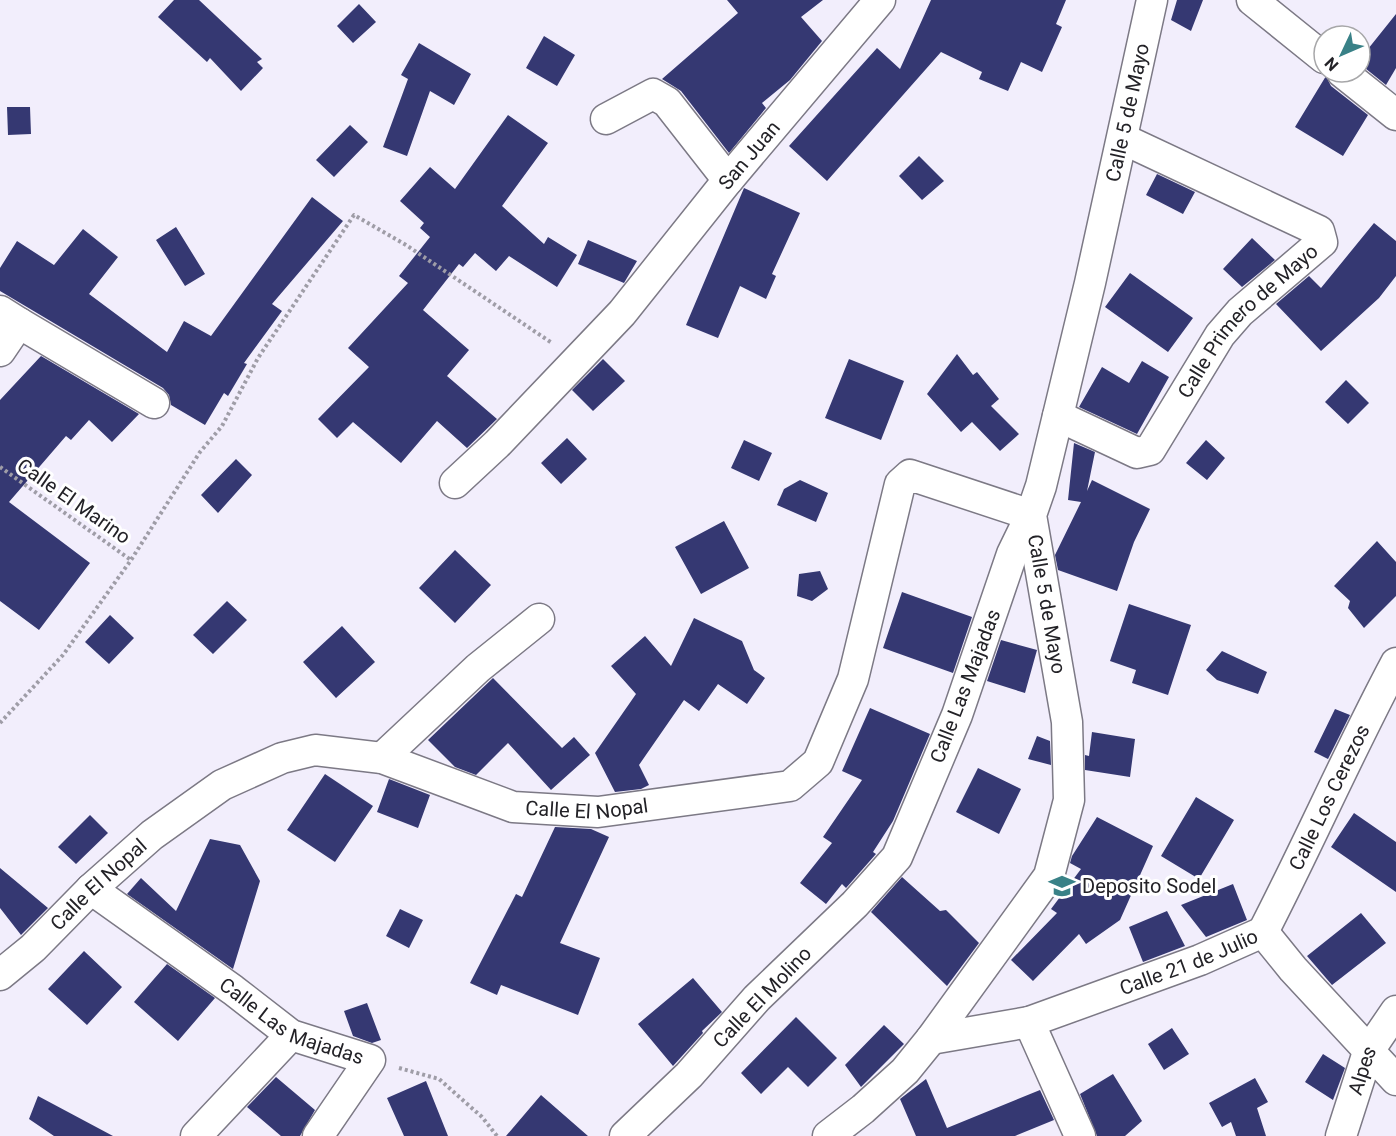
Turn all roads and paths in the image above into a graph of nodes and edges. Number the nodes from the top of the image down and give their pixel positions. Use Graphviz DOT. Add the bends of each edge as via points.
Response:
graph roads {
  1 [pos="880,0"];
  2 [pos="1152,0"];
  3 [pos="1252,0"];
  4 [pos="1312,48"];
  5 [pos="1357,84"];
  6 [pos="1396,115"];
  7 [pos="606,119"];
  8 [pos="1123,139"];
  9 [pos="728,180"];
  10 [pos="10,317"];
  11 [pos="0,351"];
  12 [pos="579,361"];
  13 [pos="154,404"];
  14 [pos="1058,416"];
  15 [pos="0,467"];
  16 [pos="455,483"];
  17 [pos="1031,515"];
  18 [pos="131,560"];
  19 [pos="539,619"];
  20 [pos="1396,663"];
  21 [pos="0,723"];
  22 [pos="382,758"];
  23 [pos="897,856"];
  24 [pos="91,889"];
  25 [pos="1263,932"];
  26 [pos="0,975"];
  27 [pos="1396,1011"];
  28 [pos="1029,1022"];
  29 [pos="291,1035"];
  30 [pos="931,1039"];
  31 [pos="1368,1052"];
  32 [pos="370,1060"];
  33 [pos="1396,1080"];
  34 [pos="196,1136"];
  35 [pos="318,1136"];
  36 [pos="497,1136"];
  37 [pos="625,1136"];
  38 [pos="828,1136"];
  39 [pos="1080,1136"];
  40 [pos="1341,1136"];
  1 -- 9 [label="street, San Juan"];
  2 -- 8 [label="street, Calle 5 de Mayo"];
  3 -- 4 [label="street"];
  5 -- 6 [label="street"];
  7 -- 9 [label="street" via="653,94 667,102"];
  8 -- 14 [label="street, Calle 5 de Mayo"];
  8 -- 14 [label="street, Calle Primero de Mayo" via="1319,231 1322,242 1240,312 1220,335 1150,450 1137,453"];
  9 -- 12 [label="street, San Juan"];
  10 -- 11 [label="street"];
  10 -- 13 [label="street"];
  12 -- 16 [label="street, San Juan"];
  12 -- 18 [label="path" via="406,245 354,215 258,358 222,426 200,452"];
  14 -- 17 [label="street, Calle 5 de Mayo"];
  15 -- 18 [label="path, Calle El Marino"];
  17 -- 22 [label="street, Calle El Nopal" via="910,475 900,484 852,678 818,762 790,786 598,812 513,807"];
  17 -- 23 [label="street, Calle Las Majadas" via="1012,554 957,715"];
  17 -- 30 [label="street, Calle 5 de Mayo" via="1067,722 1070,800 1050,876"];
  18 -- 21 [label="path" via="63,655"];
  19 -- 22 [label="street" via="478,668"];
  20 -- 25 [label="street, Calle Los Cerezos" via="1359,731 1313,836"];
  22 -- 24 [label="street, Calle El Nopal" via="315,750 282,758 222,785 152,835"];
  23 -- 37 [label="street, Calle El Molino" via="855,904 757,998 690,1075"];
  24 -- 26 [label="street, Calle El Nopal" via="33,948"];
  24 -- 29 [label="street, Calle Las Majadas"];
  25 -- 28 [label="street, Calle 21 de Julio" via="1200,960"];
  25 -- 31 [label="street, Calle 21 de Julio"];
  27 -- 31 [label="street, Alpes"];
  28 -- 30 [label="street, Calle 21 de Julio"];
  28 -- 39 [label="street"];
  29 -- 32 [label="street, Calle Las Majadas"];
  29 -- 34 [label="street"];
  30 -- 38 [label="street, Calle 5 de Mayo" via="905,1071"];
  31 -- 33 [label="street, Calle 21 de Julio"];
  31 -- 40 [label="street, Alpes"];
  32 -- 35 [label="street"];
  32 -- 36 [label="path, Calle Las Majadas" via="439,1079 482,1117"];
}
